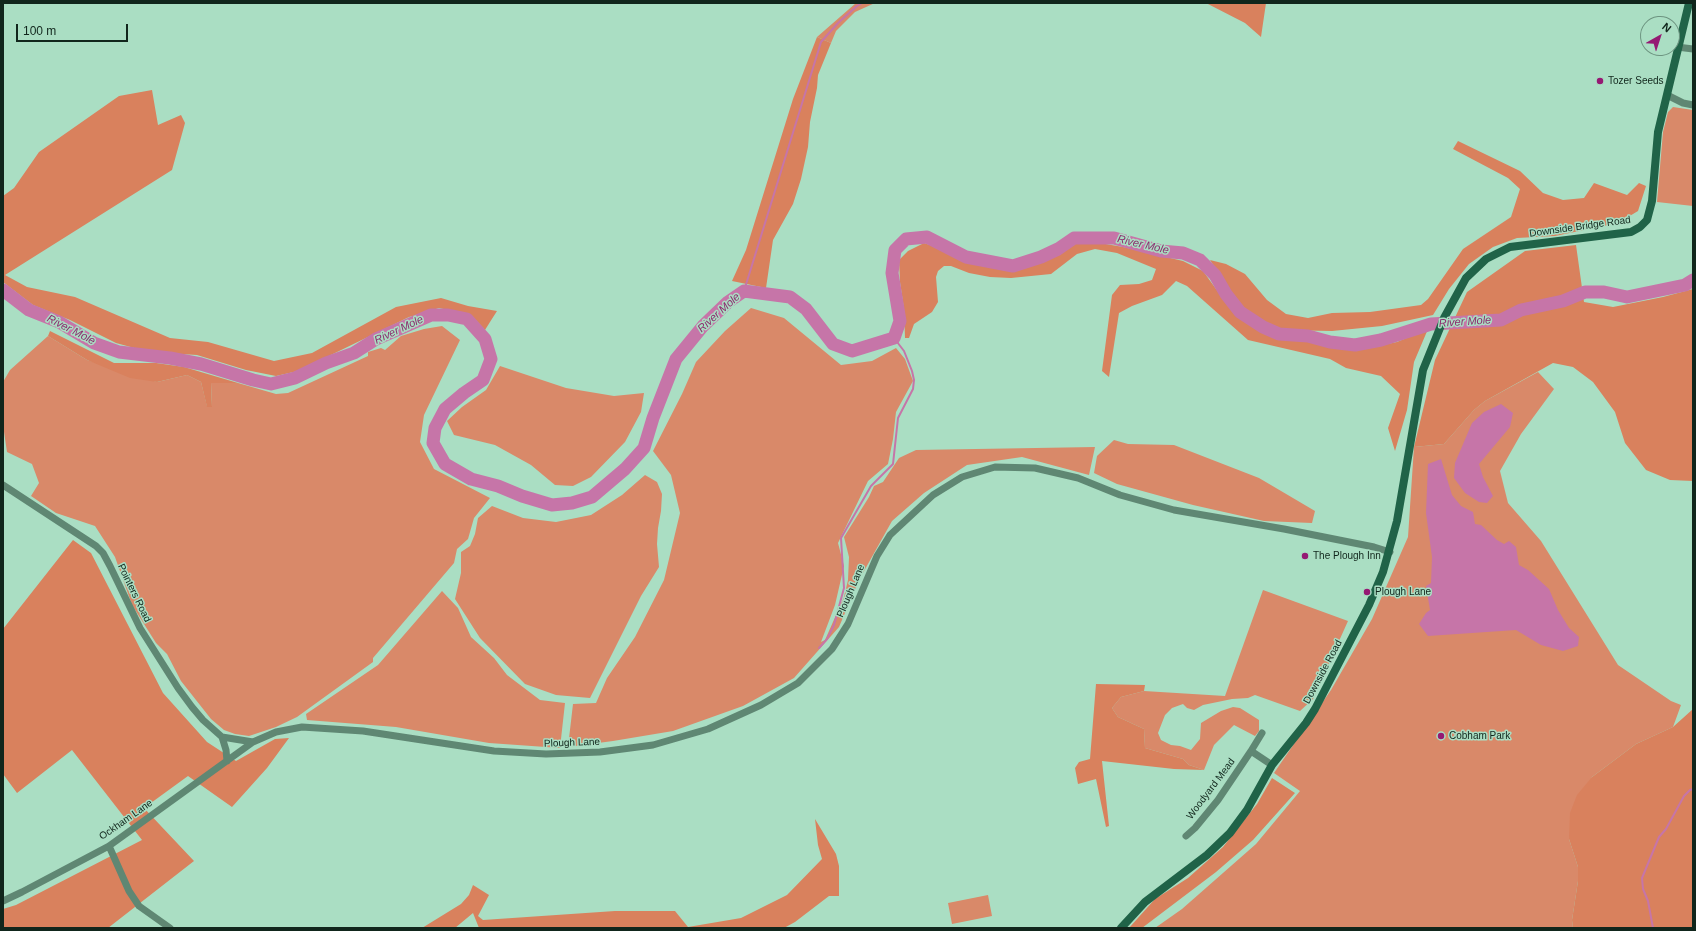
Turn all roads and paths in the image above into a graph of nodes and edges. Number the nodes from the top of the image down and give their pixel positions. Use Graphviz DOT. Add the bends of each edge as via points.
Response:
graph roads {
  1 [pos="1689,3"];
  2 [pos="1680,39"];
  3 [pos="1680,47"];
  4 [pos="1693,49"];
  5 [pos="1676,56"];
  6 [pos="1667,95"];
  7 [pos="1693,105"];
  8 [pos="1426,361"];
  9 [pos="3,485"];
  10 [pos="1390,552"];
  11 [pos="1262,732"];
  12 [pos="222,737"];
  13 [pos="253,742"];
  14 [pos="1251,751"];
  15 [pos="227,761"];
  16 [pos="1272,765"];
  17 [pos="1186,836"];
  18 [pos="109,846"];
  19 [pos="3,901"];
  20 [pos="170,928"];
  21 [pos="1122,928"];
  1 -- 2 [label="street, Downside Bridge Road"];
  3 -- 4 [label="street"];
  5 -- 6 [label="street, Downside Bridge Road"];
  6 -- 7 [label="street"];
  6 -- 8 [label="street, Downside Bridge Road" via="1658,132 1652,201 1647,220 1640,227 1624,233 1510,247 1493,255 1466,278 1444,318"];
  8 -- 10 [label="street, Downside Road"];
  9 -- 12 [label="street, Pointers Road" via="84,537 103,553 140,628 178,688 203,720"];
  10 -- 13 [label="street, Plough Lane" via="1284,529 1174,510 1120,495 1078,478 1035,468 995,467 962,477 933,495 890,535 877,556 848,624 832,649 798,682 761,705 708,729 653,745 600,752 546,754 494,751 363,731 302,727 276,732"];
  10 -- 16 [label="street, Downside Road" via="1370,605 1315,709"];
  11 -- 14 [label="street, Woodyard Mead"];
  12 -- 13 [label="street"];
  12 -- 15 [label="street"];
  13 -- 15 [label="street, Ockham Lane"];
  14 -- 16 [label="street"];
  14 -- 17 [label="street, Woodyard Mead" via="1218,800"];
  15 -- 18 [label="street, Ockham Lane"];
  16 -- 21 [label="street, Downside Road" via="1247,810 1230,833 1207,855 1145,902"];
  18 -- 19 [label="street, Ockham Lane"];
  18 -- 20 [label="street" via="129,891 139,906"];
}
